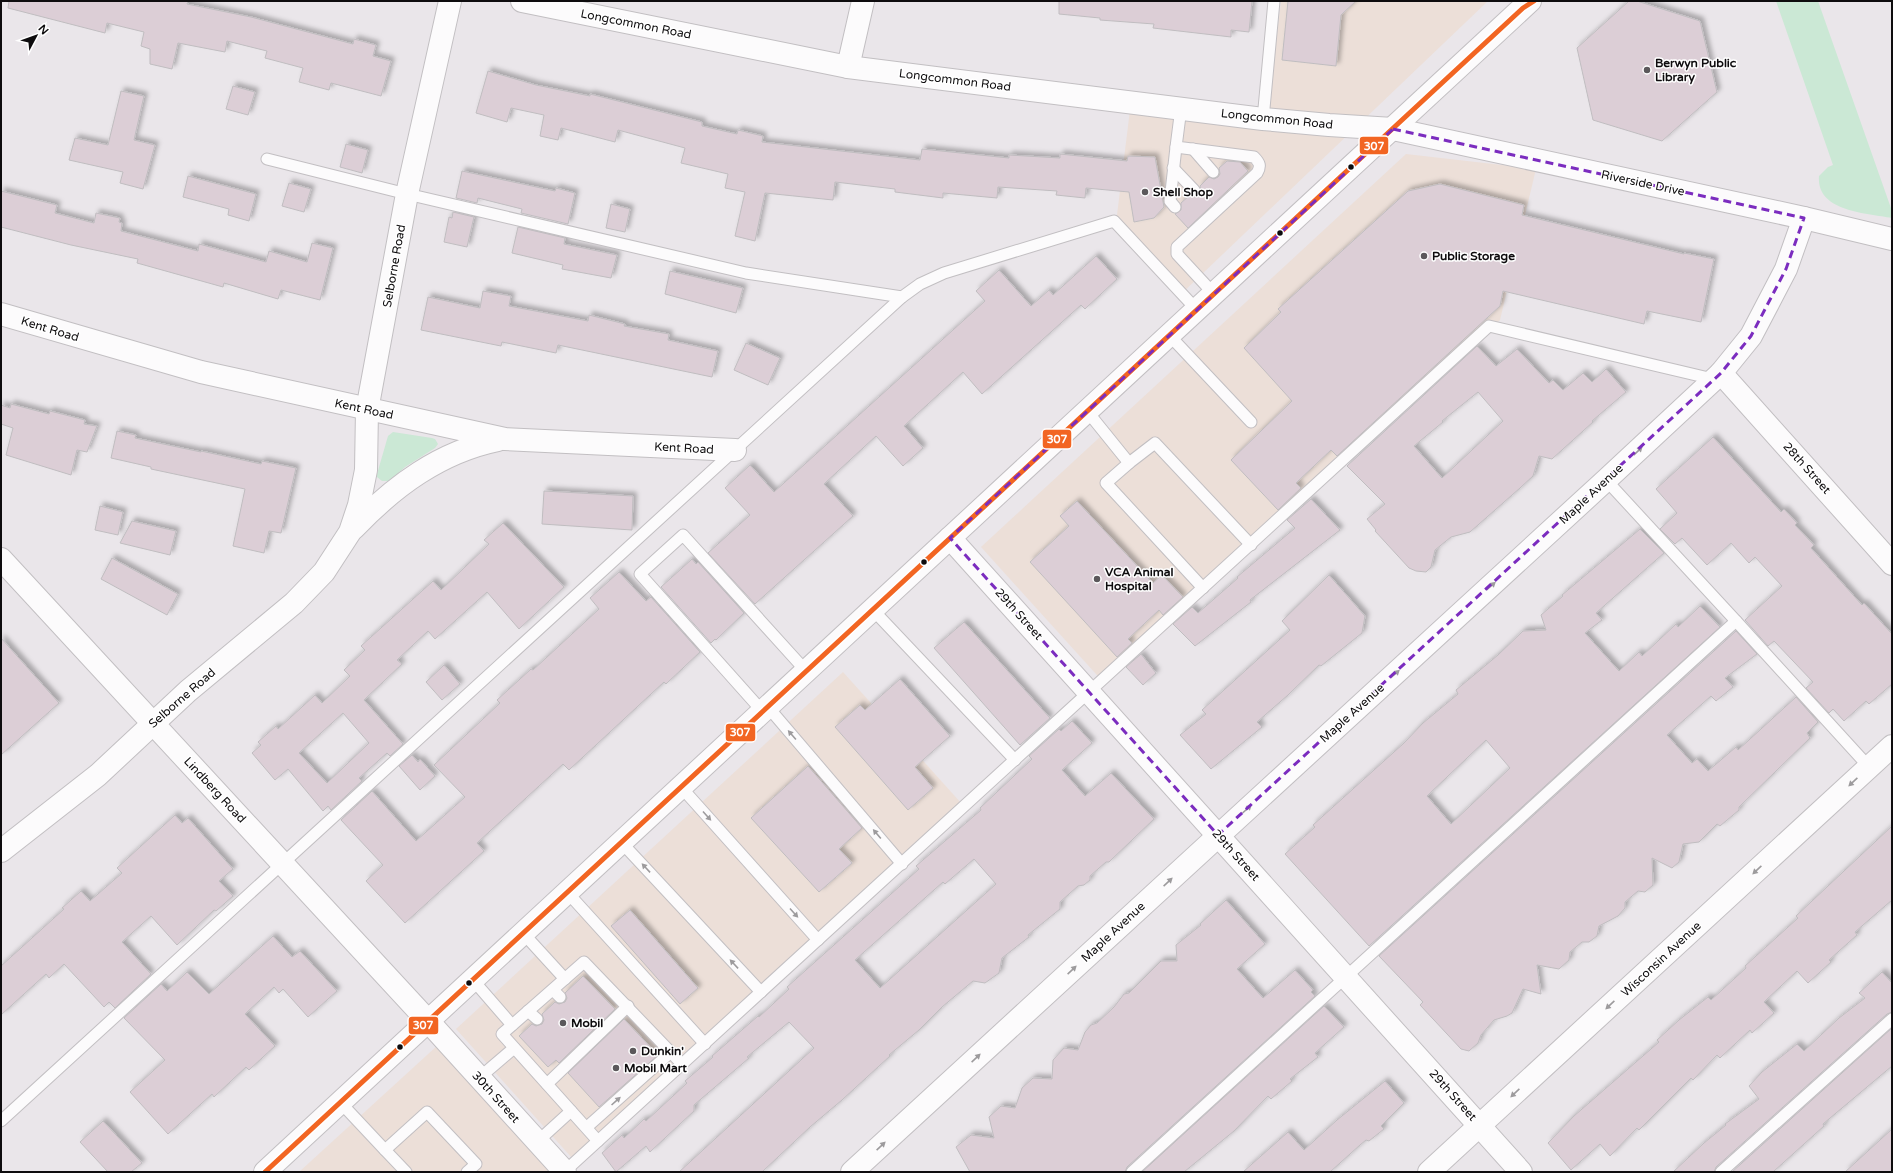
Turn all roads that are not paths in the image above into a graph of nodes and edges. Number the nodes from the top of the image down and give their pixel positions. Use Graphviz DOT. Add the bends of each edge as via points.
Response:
graph roads {
  1 [pos="450,1"];
  2 [pos="522,1"];
  3 [pos="863,1"];
  4 [pos="1274,1"];
  5 [pos="1526,3"];
  6 [pos="848,67"];
  7 [pos="1181,108"];
  8 [pos="1263,118"];
  9 [pos="1393,129"];
  10 [pos="1176,147"];
  11 [pos="1193,149"];
  12 [pos="267,159"];
  13 [pos="1173,168"];
  14 [pos="1213,172"];
  15 [pos="1194,190"];
  16 [pos="407,194"];
  17 [pos="1175,207"];
  18 [pos="1804,218"];
  19 [pos="1892,239"];
  20 [pos="1214,294"];
  21 [pos="902,297"];
  22 [pos="1197,310"];
  23 [pos="1,314"];
  24 [pos="1170,336"];
  25 [pos="1717,376"];
  26 [pos="368,410"];
  27 [pos="1087,411"];
  28 [pos="1251,422"];
  29 [pos="505,439"];
  30 [pos="735,450"];
  31 [pos="1129,463"];
  32 [pos="1606,480"];
  33 [pos="350,532"];
  34 [pos="950,538"];
  35 [pos="1251,544"];
  36 [pos="1,559"];
  37 [pos="1892,564"];
  38 [pos="1203,588"];
  39 [pos="873,610"];
  40 [pos="1736,621"];
  41 [pos="806,671"];
  42 [pos="1089,693"];
  43 [pos="765,709"];
  44 [pos="153,723"];
  45 [pos="1892,746"];
  46 [pos="1015,760"];
  47 [pos="1869,767"];
  48 [pos="681,787"];
  49 [pos="1218,835"];
  50 [pos="621,842"];
  51 [pos="1,851"];
  52 [pos="283,863"];
  53 [pos="902,864"];
  54 [pos="568,892"];
  55 [pos="523,934"];
  56 [pos="818,940"];
  57 [pos="1347,977"];
  58 [pos="565,978"];
  59 [pos="473,980"];
  60 [pos="761,992"];
  61 [pos="628,1006"];
  62 [pos="528,1011"];
  63 [pos="537,1019"];
  64 [pos="1892,1019"];
  65 [pos="428,1020"];
  66 [pos="512,1025"];
  67 [pos="704,1044"];
  68 [pos="514,1048"];
  69 [pos="671,1052"];
  70 [pos="682,1064"];
  71 [pos="479,1078"];
  72 [pos="547,1084"];
  73 [pos="340,1102"];
  74 [pos="571,1111"];
  75 [pos="1,1121"];
  76 [pos="1480,1125"];
  77 [pos="587,1128"];
  78 [pos="598,1141"];
  79 [pos="537,1142"];
  80 [pos="385,1150"];
  81 [pos="265,1172"];
  82 [pos="406,1172"];
  83 [pos="467,1172"];
  84 [pos="564,1172"];
  85 [pos="852,1172"];
  86 [pos="1132,1172"];
  87 [pos="1429,1172"];
  88 [pos="1521,1172"];
  89 [pos="1722,1172"];
  1 -- 16 [label="street, Selborne Road"];
  2 -- 6 [label="street, Longcommon Road"];
  3 -- 6 [label="street"];
  4 -- 8 [label="lane"];
  5 -- 9 [label="street"];
  6 -- 7 [label="street, Longcommon Road"];
  7 -- 8 [label="street, Longcommon Road"];
  7 -- 10 [label="lane"];
  8 -- 9 [label="street, Longcommon Road"];
  9 -- 18 [label="street, Riverside Drive"];
  9 -- 20 [label="street"];
  10 -- 11 [label="lane"];
  10 -- 13 [label="lane"];
  11 -- 14 [label="lane"];
  11 -- 20 [label="lane" via="1254,157 1260,168 1177,246 1177,254"];
  12 -- 16 [label="lane"];
  13 -- 15 [label="lane"];
  13 -- 17 [label="lane" via="1170,201"];
  16 -- 21 [label="lane" via="746,273"];
  16 -- 26 [label="street, Selborne Road"];
  18 -- 19 [label="street, Riverside Drive"];
  18 -- 25 [label="street, Maple Avenue" via="1786,269 1751,336"];
  20 -- 22 [label="street"];
  21 -- 22 [label="lane" via="920,284 944,273 1114,221"];
  21 -- 30 [label="lane"];
  22 -- 24 [label="street"];
  23 -- 26 [label="street, Kent Road" via="201,372"];
  24 -- 27 [label="street"];
  24 -- 28 [label="lane"];
  32 -- 25 [label="street, Maple Avenue, one-way"];
  25 -- 35 [label="lane" via="1489,326"];
  25 -- 37 [label="street, 28th Street"];
  26 -- 29 [label="street, Kent Road"];
  26 -- 33 [label="street, Selborne Road" via="366,470"];
  27 -- 31 [label="lane"];
  27 -- 34 [label="street"];
  29 -- 30 [label="street, Kent Road"];
  29 -- 33 [label="street, Selborne Road" via="477,445 431,464 386,496"];
  30 -- 52 [label="lane"];
  31 -- 35 [label="lane" via="1155,443"];
  31 -- 38 [label="lane" via="1106,483"];
  32 -- 40 [label="lane"];
  49 -- 32 [label="street, Maple Avenue, one-way"];
  33 -- 44 [label="street, Selborne Road" via="324,572 294,603"];
  34 -- 39 [label="street"];
  34 -- 42 [label="street, 29th Street"];
  35 -- 38 [label="lane"];
  36 -- 44 [label="street, Lindberg Road"];
  38 -- 42 [label="lane"];
  39 -- 41 [label="street"];
  39 -- 46 [label="lane"];
  40 -- 47 [label="lane"];
  40 -- 57 [label="lane"];
  41 -- 43 [label="street"];
  41 -- 43 [label="lane" via="683,535 640,574"];
  42 -- 46 [label="lane"];
  42 -- 49 [label="street, 29th Street"];
  43 -- 48 [label="street"];
  53 -- 43 [label="lane, one-way"];
  44 -- 51 [label="street, Selborne Road" via="98,775"];
  44 -- 52 [label="street, Lindberg Road"];
  45 -- 47 [label="street, Wisconsin Avenue"];
  46 -- 53 [label="lane"];
  47 -- 76 [label="street, Wisconsin Avenue, one-way"];
  48 -- 50 [label="street"];
  48 -- 56 [label="lane, one-way"];
  49 -- 57 [label="street, 29th Street"];
  85 -- 49 [label="street, Maple Avenue, one-way"];
  50 -- 54 [label="street"];
  60 -- 50 [label="lane, one-way"];
  52 -- 65 [label="street, Lindberg Road"];
  52 -- 75 [label="lane"];
  53 -- 56 [label="lane"];
  54 -- 55 [label="street"];
  54 -- 67 [label="lane"];
  55 -- 58 [label="lane"];
  55 -- 59 [label="street"];
  56 -- 60 [label="lane"];
  57 -- 76 [label="street, 29th Street"];
  57 -- 86 [label="lane"];
  58 -- 61 [label="lane" via="584,962"];
  58 -- 62 [label="lane" via="557,993"];
  59 -- 65 [label="street"];
  59 -- 66 [label="lane"];
  60 -- 67 [label="lane"];
  61 -- 69 [label="lane"];
  61 -- 72 [label="lane" via="594,1031 570,1054"];
  62 -- 63 [label="lane"];
  62 -- 66 [label="lane"];
  64 -- 89 [label="lane"];
  65 -- 71 [label="street, 30th Street"];
  65 -- 73 [label="street"];
  66 -- 68 [label="lane" via="502,1034"];
  67 -- 70 [label="lane"];
  68 -- 71 [label="lane"];
  68 -- 72 [label="lane"];
  69 -- 70 [label="lane"];
  77 -- 69 [label="lane, one-way"];
  70 -- 78 [label="lane"];
  71 -- 79 [label="street, 30th Street"];
  72 -- 74 [label="lane"];
  73 -- 80 [label="lane"];
  73 -- 81 [label="street"];
  74 -- 77 [label="lane"];
  74 -- 79 [label="lane"];
  76 -- 87 [label="street, Wisconsin Avenue"];
  76 -- 88 [label="street, 29th Street"];
  77 -- 78 [label="lane"];
  78 -- 84 [label="lane"];
  79 -- 84 [label="street, 30th Street"];
  80 -- 82 [label="lane"];
  80 -- 83 [label="lane" via="427,1112 476,1164"];
}
